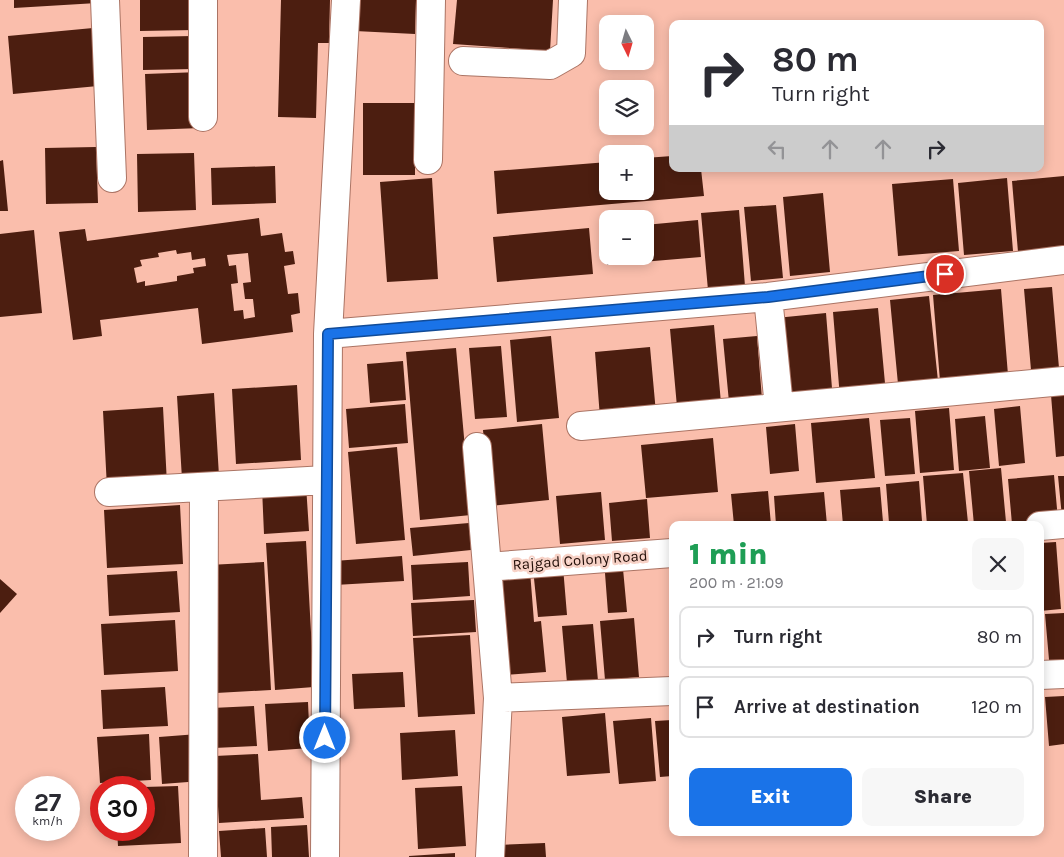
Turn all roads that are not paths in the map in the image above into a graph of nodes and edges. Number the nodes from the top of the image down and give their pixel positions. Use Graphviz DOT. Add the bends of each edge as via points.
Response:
graph roads {
  1 [pos="105,0"];
  2 [pos="203,0"];
  3 [pos="346,0"];
  4 [pos="431,0"];
  5 [pos="573,0"];
  6 [pos="463,61"];
  7 [pos="203,117"];
  8 [pos="428,160"];
  9 [pos="112,178"];
  10 [pos="1064,262"];
  11 [pos="768,297"];
  12 [pos="328,334"];
  13 [pos="1064,380"];
  14 [pos="778,407"];
  15 [pos="581,426"];
  16 [pos="477,447"];
  17 [pos="326,480"];
  18 [pos="204,487"];
  19 [pos="109,492"];
  20 [pos="1064,524"];
  21 [pos="1044,526"];
  22 [pos="669,553"];
  23 [pos="487,567"];
  24 [pos="1064,674"];
  25 [pos="1044,675"];
  26 [pos="669,691"];
  27 [pos="498,698"];
  28 [pos="203,857"];
  29 [pos="325,857"];
  30 [pos="490,857"];
  1 -- 9 [label="street"];
  2 -- 7 [label="street"];
  3 -- 12 [label="street"];
  4 -- 8 [label="street"];
  5 -- 6 [label="street" via="571,54 550,65"];
  10 -- 11 [label="street"];
  11 -- 12 [label="street"];
  11 -- 14 [label="street"];
  12 -- 17 [label="street"];
  13 -- 14 [label="street"];
  14 -- 15 [label="street"];
  16 -- 23 [label="street"];
  17 -- 18 [label="street"];
  17 -- 29 [label="street"];
  18 -- 19 [label="street"];
  18 -- 28 [label="street"];
  20 -- 21 [label="street"];
  22 -- 23 [label="street, Rajgad Colony Road"];
  23 -- 27 [label="street"];
  24 -- 25 [label="street"];
  26 -- 27 [label="street"];
  27 -- 30 [label="street"];
}
